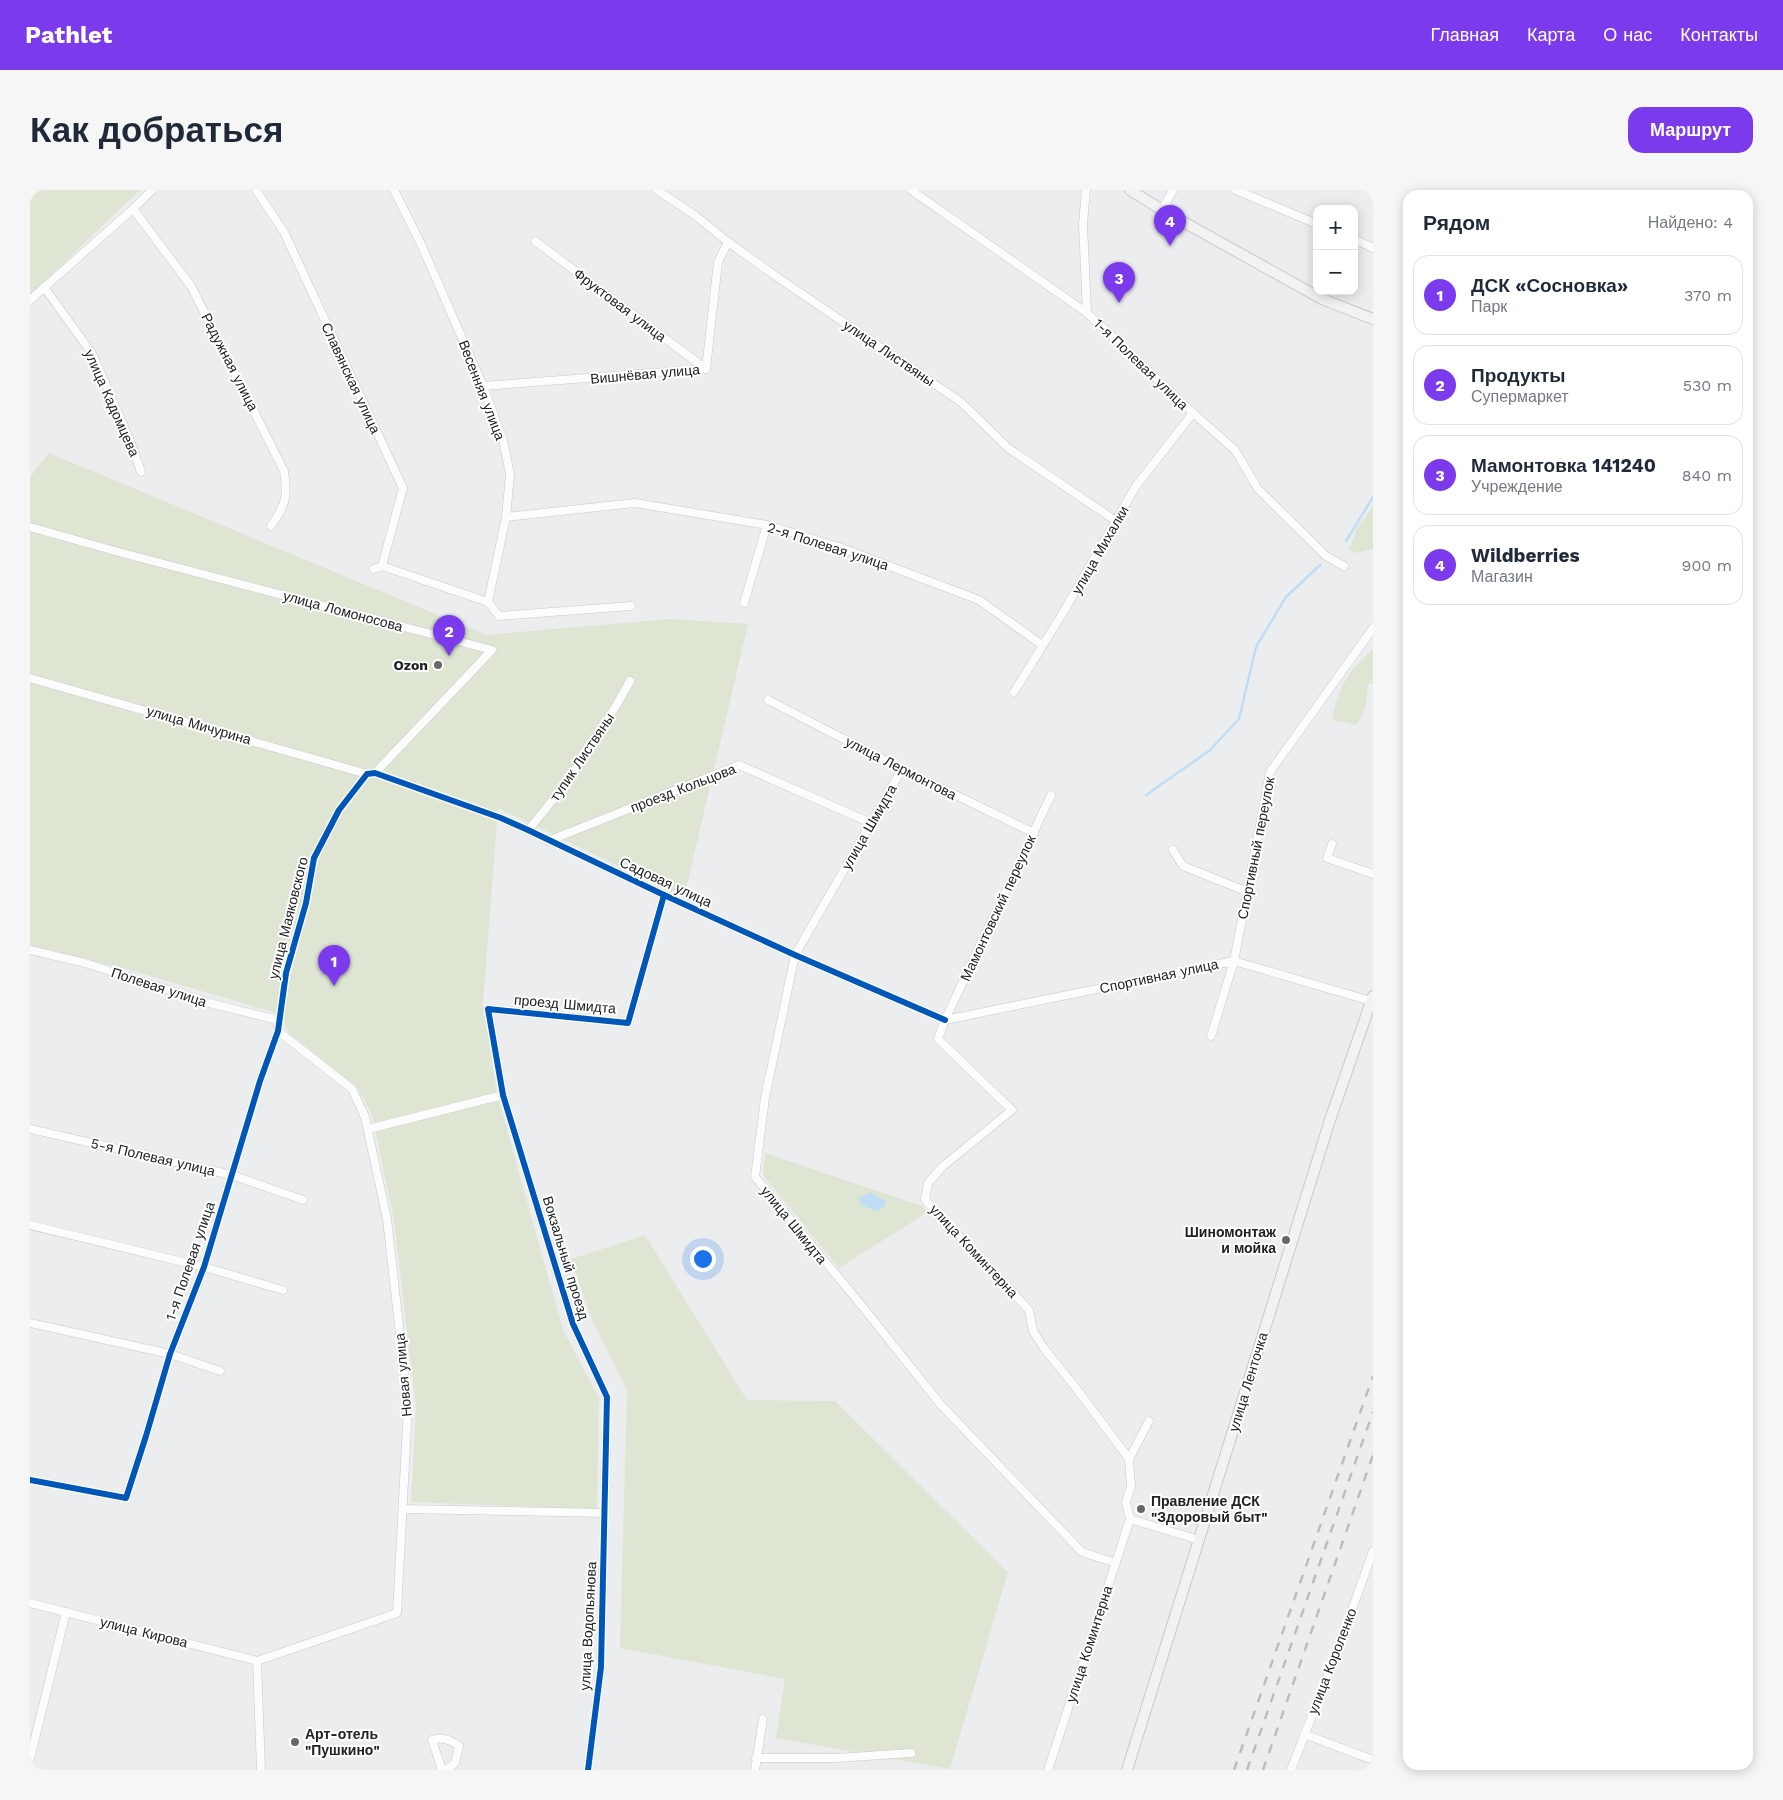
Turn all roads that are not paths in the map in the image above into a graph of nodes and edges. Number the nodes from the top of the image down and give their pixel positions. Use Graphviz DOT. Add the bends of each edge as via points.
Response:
graph roads {
  1 [pos="152,190"];
  2 [pos="256,190"];
  3 [pos="394,190"];
  4 [pos="657,190"];
  5 [pos="911,190"];
  6 [pos="1086,190"];
  7 [pos="1130,190"];
  8 [pos="1173,190"];
  9 [pos="1236,190"];
  10 [pos="133,209"];
  11 [pos="1162,210"];
  12 [pos="1313,222"];
  13 [pos="535,241"];
  14 [pos="1358,241"];
  15 [pos="728,242"];
  16 [pos="1373,248"];
  17 [pos="44,287"];
  18 [pos="30,300"];
  19 [pos="1087,313"];
  20 [pos="1373,319"];
  21 [pos="706,369"];
  22 [pos="483,386"];
  23 [pos="1193,414"];
  24 [pos="141,472"];
  25 [pos="506,517"];
  26 [pos="1116,521"];
  27 [pos="767,525"];
  28 [pos="271,526"];
  29 [pos="30,527"];
  30 [pos="1344,566"];
  31 [pos="488,602"];
  32 [pos="744,604"];
  33 [pos="631,606"];
  34 [pos="1373,628"];
  35 [pos="1042,645"];
  36 [pos="30,678"];
  37 [pos="630,681"];
  38 [pos="1014,692"];
  39 [pos="768,700"];
  40 [pos="902,769"];
  41 [pos="371,774"];
  42 [pos="1051,795"];
  43 [pos="871,823"];
  44 [pos="528,830"];
  45 [pos="1034,833"];
  46 [pos="548,840"];
  47 [pos="1332,844"];
  48 [pos="1173,850"];
  49 [pos="1373,874"];
  50 [pos="1248,892"];
  51 [pos="664,895"];
  52 [pos="30,950"];
  53 [pos="795,955"];
  54 [pos="1234,961"];
  55 [pos="1372,998"];
  56 [pos="488,1009"];
  57 [pos="945,1020"];
  58 [pos="278,1031"];
  59 [pos="1211,1036"];
  60 [pos="503,1095"];
  61 [pos="30,1129"];
  62 [pos="368,1129"];
  63 [pos="232,1175"];
  64 [pos="303,1200"];
  65 [pos="30,1224"];
  66 [pos="204,1267"];
  67 [pos="283,1290"];
  68 [pos="30,1323"];
  69 [pos="170,1354"];
  70 [pos="220,1371"];
  71 [pos="1149,1422"];
  72 [pos="1129,1459"];
  73 [pos="30,1480"];
  74 [pos="403,1509"];
  75 [pos="604,1513"];
  76 [pos="1130,1519"];
  77 [pos="1198,1540"];
  78 [pos="1373,1551"];
  79 [pos="1116,1563"];
  80 [pos="30,1603"];
  81 [pos="66,1612"];
  82 [pos="257,1661"];
  83 [pos="763,1719"];
  84 [pos="1304,1734"];
  85 [pos="911,1753"];
  86 [pos="756,1758"];
  87 [pos="30,1759"];
  88 [pos="1373,1760"];
  89 [pos="261,1770"];
  90 [pos="442,1770"];
  91 [pos="446,1770"];
  92 [pos="588,1770"];
  93 [pos="755,1770"];
  94 [pos="1048,1770"];
  95 [pos="1127,1770"];
  96 [pos="1291,1770"];
  1 -- 10 [label="street"];
  2 -- 31 [label="street, Славянская улица" via="284,232 403,488 378,567"];
  3 -- 22 [label="street, Весенняя улица"];
  4 -- 15 [label="street, улица Листвяны"];
  5 -- 19 [label="street, 1-я Полевая улица"];
  6 -- 19 [label="street" via="1083,224"];
  7 -- 11 [label="main road"];
  8 -- 11 [label="street"];
  9 -- 12 [label="street"];
  10 -- 17 [label="street"];
  10 -- 28 [label="street, Радужная улица" via="191,286 284,471 287,489 283,508"];
  11 -- 20 [label="main road" via="1322,299"];
  13 -- 21 [label="street, Фруктовая улица"];
  14 -- 16 [label="street"];
  15 -- 21 [label="street, Вишнёвая улица" via="718,262"];
  15 -- 26 [label="street, улица Листвяны" via="961,402 1008,448"];
  17 -- 18 [label="street"];
  17 -- 24 [label="street, улица Кадомцева" via="93,355 132,443"];
  19 -- 23 [label="street, 1-я Полевая улица"];
  21 -- 22 [label="street, Вишнёвая улица"];
  22 -- 25 [label="street, Весенняя улица" via="503,440 510,474"];
  23 -- 26 [label="street, улица Михалки" via="1136,486"];
  23 -- 30 [label="street, 1-я Полевая улица" via="1235,450 1258,489 1326,556"];
  25 -- 27 [label="street, 2-я Полевая улица" via="635,503"];
  25 -- 31 [label="street, Весенняя улица"];
  26 -- 35 [label="street, улица Михалки"];
  27 -- 32 [label="street"];
  27 -- 35 [label="street, 2-я Полевая улица" via="839,547 979,600"];
  29 -- 41 [label="street, улица Ломоносова" via="492,650"];
  31 -- 33 [label="street" via="499,616"];
  34 -- 50 [label="street, Спортивный переулок" via="1270,772"];
  35 -- 38 [label="street, улица Михалки"];
  36 -- 41 [label="street, улица Мичурина"];
  37 -- 44 [label="street, тупик Листвяны" via="606,724 551,804"];
  39 -- 40 [label="street, улица Лермонтова"];
  40 -- 43 [label="street, улица Шмидта"];
  40 -- 45 [label="street, улица Лермонтова"];
  41 -- 44 [label="street, Садовая улица"];
  41 -- 58 [label="street, улица Маяковского" via="339,810 314,858 306,903 286,973"];
  42 -- 45 [label="street, Мамонтовский переулок"];
  43 -- 46 [label="street, проезд Кольцова" via="739,765"];
  43 -- 53 [label="street, улица Шмидта"];
  44 -- 46 [label="street, Садовая улица"];
  45 -- 57 [label="street, Мамонтовский переулок"];
  46 -- 51 [label="street, Садовая улица"];
  47 -- 49 [label="street" via="1327,858"];
  48 -- 50 [label="street" via="1183,866"];
  50 -- 54 [label="street, Спортивный переулок"];
  51 -- 53 [label="street, Садовая улица"];
  51 -- 56 [label="street, проезд Шмидта" via="628,1022"];
  52 -- 58 [label="street, Полевая улица" via="85,963 209,1004 278,1020"];
  53 -- 57 [label="street, Садовая улица"];
  53 -- 79 [label="street, улица Шмидта" via="764,1098 755,1177 941,1405 1082,1552"];
  54 -- 55 [label="street, Спортивная улица"];
  54 -- 57 [label="street, Спортивная улица"];
  54 -- 59 [label="street, Спортивный переулок"];
  55 -- 77 [label="main road, улица Ленточка" via="1330,1120"];
  56 -- 60 [label="street, Вокзальный проезд"];
  57 -- 72 [label="street, улица Коминтерна" via="938,1039 1012,1110 942,1167 928,1183 926,1200 1029,1310 1033,1331 1043,1347"];
  58 -- 62 [label="street, Новая улица" via="352,1089"];
  58 -- 63 [label="street, 1-я Полевая улица"];
  60 -- 62 [label="street"];
  60 -- 75 [label="street, Вокзальный проезд" via="573,1324 607,1397"];
  61 -- 63 [label="street, 5-я Полевая улица"];
  62 -- 74 [label="street, Новая улица" via="387,1219 408,1406"];
  63 -- 64 [label="street, 5-я Полевая улица"];
  63 -- 66 [label="street, 1-я Полевая улица"];
  65 -- 66 [label="street"];
  66 -- 67 [label="street"];
  66 -- 69 [label="street, 1-я Полевая улица"];
  68 -- 69 [label="street"];
  69 -- 70 [label="street"];
  69 -- 73 [label="street, 1-я Полевая улица" via="126,1498"];
  71 -- 72 [label="street"];
  72 -- 76 [label="street, улица Коминтерна" via="1131,1486 1126,1502"];
  74 -- 75 [label="street"];
  74 -- 82 [label="street, Новая улица" via="397,1613"];
  75 -- 92 [label="street, улица Водопьянова" via="601,1668"];
  76 -- 77 [label="street"];
  76 -- 79 [label="street, улица Коминтерна"];
  77 -- 95 [label="main road, улица Ленточка"];
  78 -- 84 [label="street, улица Короленко"];
  79 -- 94 [label="street, улица Коминтерна"];
  80 -- 81 [label="street, улица Кирова"];
  81 -- 82 [label="street, улица Кирова"];
  81 -- 87 [label="street"];
  82 -- 89 [label="street"];
  83 -- 86 [label="street"];
  84 -- 88 [label="street"];
  84 -- 96 [label="street, улица Короленко"];
  85 -- 86 [label="street" via="837,1758"];
  86 -- 93 [label="street"];
  90 -- 91 [label="street" via="432,1740 439,1737 459,1746 455,1763"];
}
